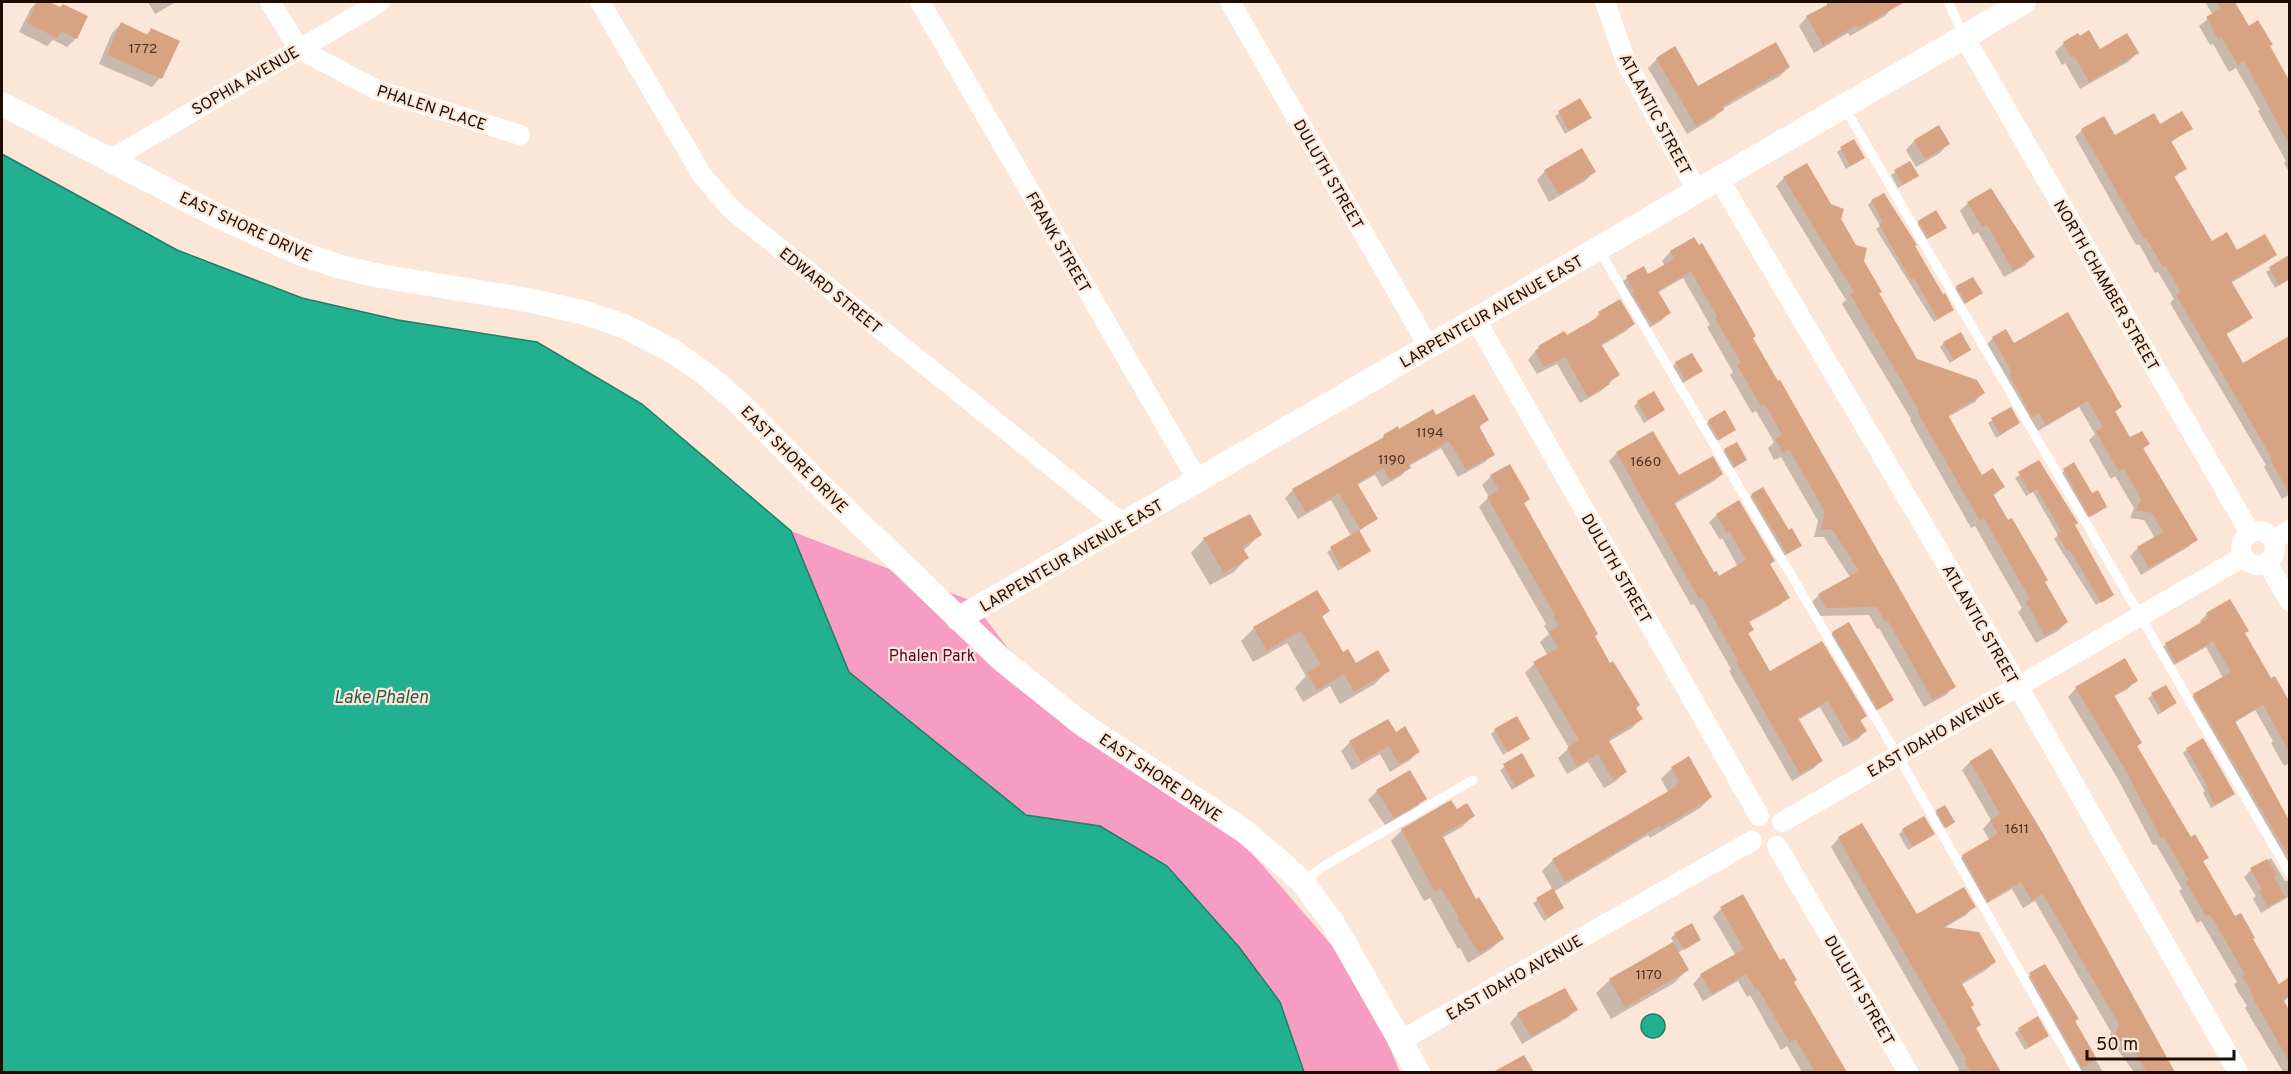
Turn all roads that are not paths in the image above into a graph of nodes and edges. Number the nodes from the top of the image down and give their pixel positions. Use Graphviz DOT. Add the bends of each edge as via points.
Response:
graph roads {
  1 [pos="270,2"];
  2 [pos="380,2"];
  3 [pos="600,2"];
  4 [pos="920,2"];
  5 [pos="1230,2"];
  6 [pos="1605,2"];
  7 [pos="1948,2"];
  8 [pos="2024,2"];
  9 [pos="1964,36"];
  10 [pos="299,49"];
  11 [pos="2,104"];
  12 [pos="1843,106"];
  13 [pos="520,135"];
  14 [pos="110,160"];
  15 [pos="1719,179"];
  16 [pos="1697,191"];
  17 [pos="1598,248"];
  18 [pos="1476,320"];
  19 [pos="1429,347"];
  20 [pos="1198,481"];
  21 [pos="1123,524"];
  22 [pos="2250,533"];
  23 [pos="2281,535"];
  24 [pos="2243,557"];
  25 [pos="2267,563"];
  26 [pos="2289,602"];
  27 [pos="2141,615"];
  28 [pos="958,620"];
  29 [pos="2018,686"];
  30 [pos="1898,756"];
  31 [pos="1473,780"];
  32 [pos="1759,816"];
  33 [pos="1782,822"];
  34 [pos="1752,841"];
  35 [pos="1777,846"];
  36 [pos="2289,874"];
  37 [pos="1303,883"];
  38 [pos="1400,1041"];
  39 [pos="1418,1072"];
  40 [pos="1908,1072"];
  41 [pos="2077,1072"];
  42 [pos="2238,1072"];
  1 -- 10 [label="street"];
  2 -- 10 [label="street, SOPHIA AVENUE"];
  3 -- 21 [label="street, EDWARD STREET" via="702,175 732,210"];
  4 -- 20 [label="street, FRANK STREET"];
  5 -- 19 [label="street, DULUTH STREET"];
  6 -- 16 [label="street, ATLANTIC STREET" via="1626,62"];
  7 -- 9 [label="lane"];
  8 -- 9 [label="street, LARPENTEUR AVENUE EAST"];
  9 -- 12 [label="street, LARPENTEUR AVENUE EAST"];
  9 -- 22 [label="street, NORTH CHAMBER STREET"];
  10 -- 13 [label="street, PHALEN PLACE" via="377,90"];
  10 -- 14 [label="street, SOPHIA AVENUE"];
  11 -- 14 [label="street, EAST SHORE DRIVE"];
  12 -- 15 [label="street, LARPENTEUR AVENUE EAST"];
  12 -- 27 [label="lane"];
  14 -- 28 [label="street, EAST SHORE DRIVE" via="216,215 299,253 341,267 585,313 652,340 737,400"];
  15 -- 16 [label="street, LARPENTEUR AVENUE EAST"];
  15 -- 29 [label="street, ATLANTIC STREET"];
  16 -- 17 [label="street, LARPENTEUR AVENUE EAST"];
  17 -- 18 [label="street, LARPENTEUR AVENUE EAST"];
  17 -- 30 [label="lane"];
  18 -- 19 [label="street, LARPENTEUR AVENUE EAST"];
  18 -- 32 [label="street, DULUTH STREET"];
  19 -- 20 [label="street, LARPENTEUR AVENUE EAST"];
  20 -- 21 [label="street, LARPENTEUR AVENUE EAST"];
  21 -- 28 [label="street, LARPENTEUR AVENUE EAST"];
  22 -- 23 [label="street"];
  22 -- 24 [label="street" via="2241,547"];
  23 -- 25 [label="street"];
  24 -- 25 [label="street" via="2252,564"];
  24 -- 27 [label="street, EAST IDAHO AVENUE"];
  25 -- 26 [label="street"];
  27 -- 29 [label="street, EAST IDAHO AVENUE"];
  27 -- 36 [label="lane"];
  28 -- 37 [label="street, EAST SHORE DRIVE" via="1082,724 1244,831"];
  29 -- 30 [label="street, EAST IDAHO AVENUE"];
  29 -- 42 [label="street, ATLANTIC STREET"];
  30 -- 33 [label="street, EAST IDAHO AVENUE"];
  30 -- 41 [label="lane"];
  31 -- 37 [label="lane" via="1331,861"];
  32 -- 33 [label="street" via="1774,815"];
  32 -- 34 [label="street" via="1749,830"];
  33 -- 35 [label="street" via="1785,832"];
  34 -- 35 [label="street" via="1761,848"];
  34 -- 38 [label="street, EAST IDAHO AVENUE"];
  35 -- 40 [label="street, DULUTH STREET"];
  37 -- 38 [label="street, EAST SHORE DRIVE" via="1333,923"];
  38 -- 39 [label="street, EAST SHORE DRIVE"];
}
